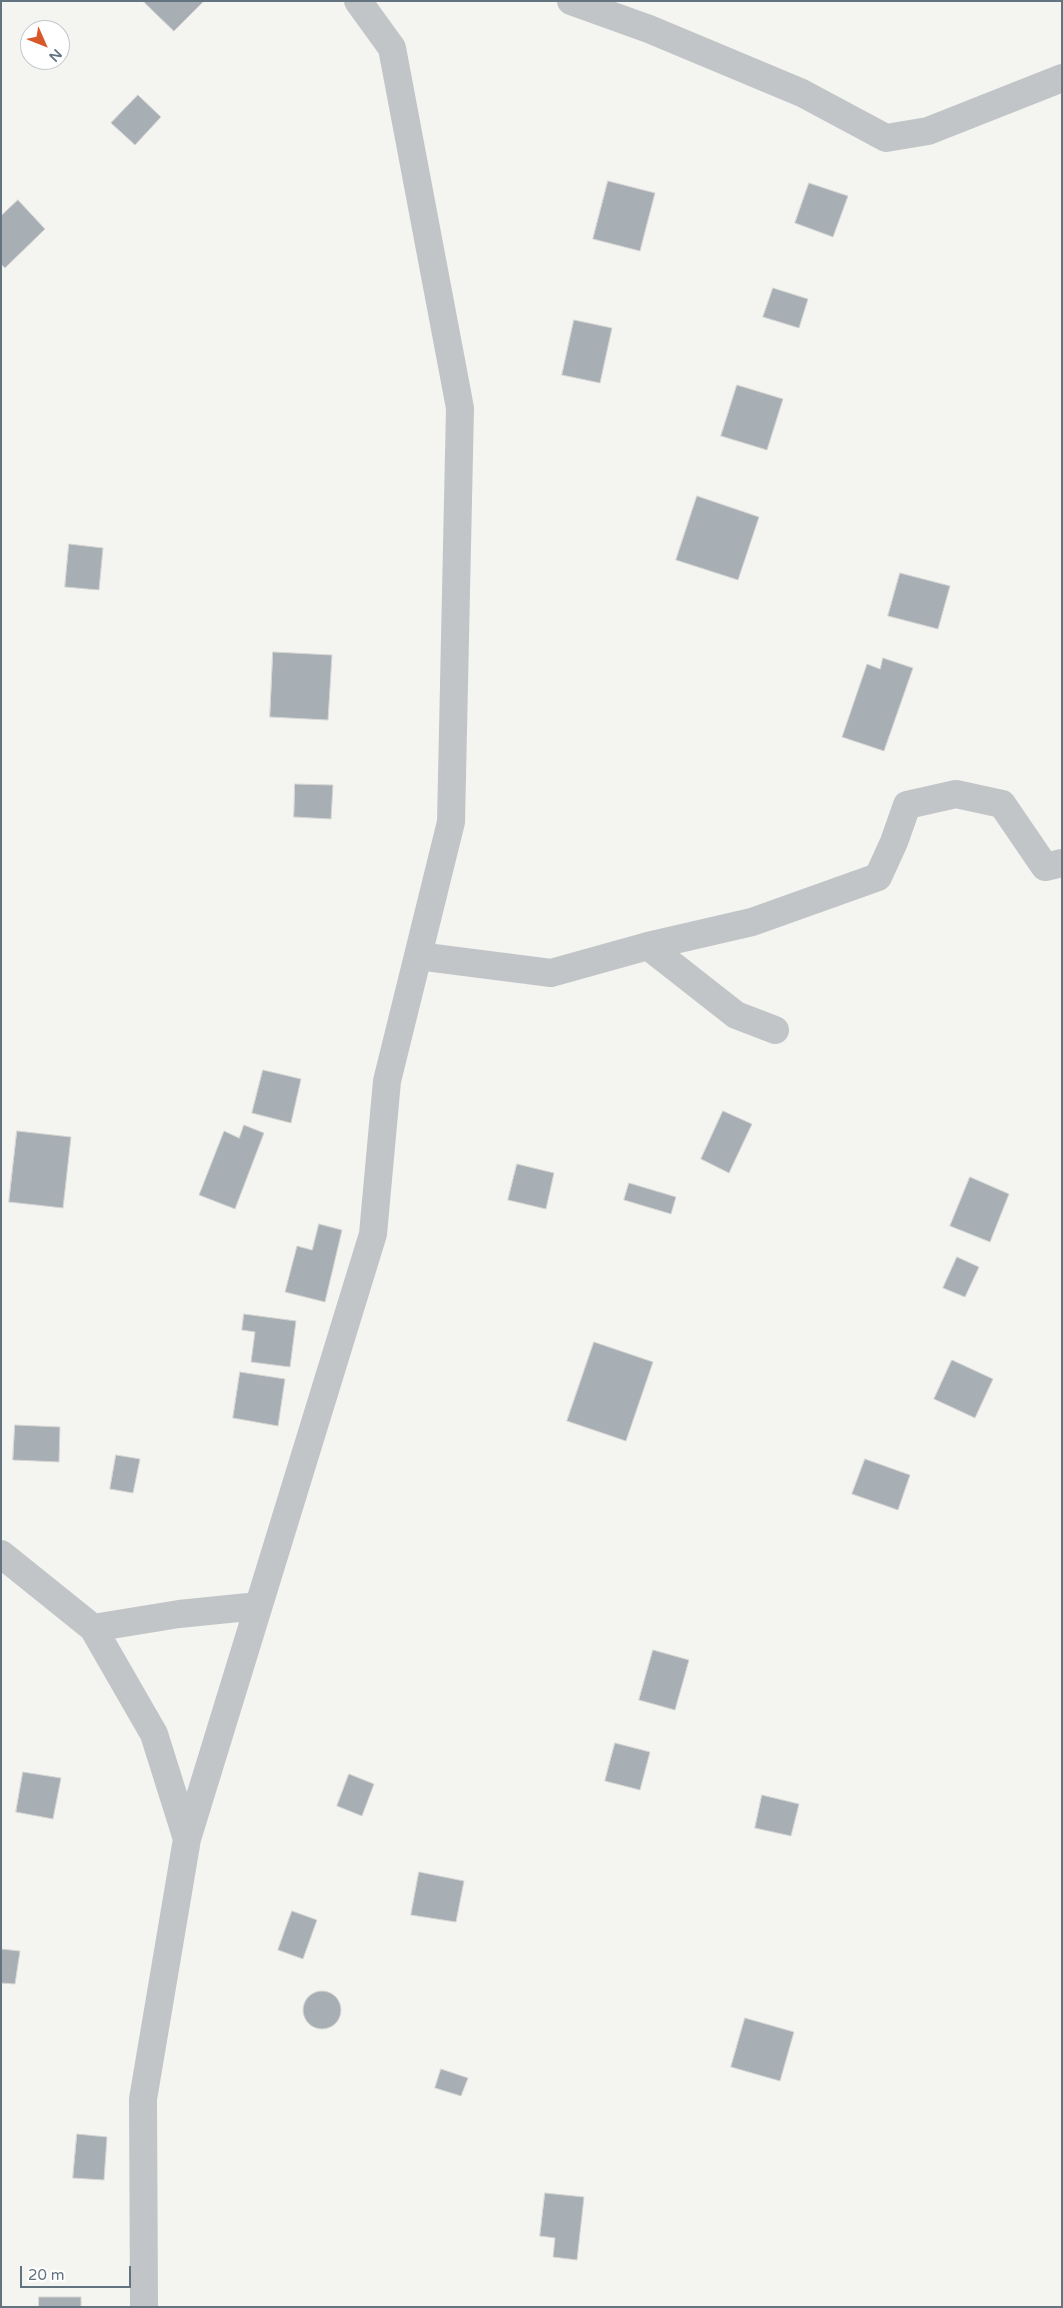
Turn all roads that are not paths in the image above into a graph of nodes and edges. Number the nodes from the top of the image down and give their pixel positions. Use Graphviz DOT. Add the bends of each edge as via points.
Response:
graph roads {
  1 [pos="358,1"];
  2 [pos="571,1"];
  3 [pos="1062,78"];
  4 [pos="1062,864"];
  5 [pos="648,946"];
  6 [pos="418,956"];
  7 [pos="775,1030"];
  8 [pos="1,1554"];
  9 [pos="258,1606"];
  10 [pos="93,1628"];
  11 [pos="187,1839"];
  12 [pos="144,2307"];
  1 -- 6 [label="street" via="392,48 460,408 451,822"];
  2 -- 3 [label="street" via="649,29 802,93 886,138 928,131"];
  4 -- 5 [label="street" via="1045,867 1002,804 956,794 907,806 878,877 752,922"];
  5 -- 6 [label="street" via="551,973"];
  5 -- 7 [label="street" via="736,1015"];
  6 -- 9 [label="street" via="387,1081 373,1234"];
  8 -- 10 [label="street"];
  9 -- 10 [label="street" via="179,1614"];
  9 -- 11 [label="street"];
  10 -- 11 [label="street" via="154,1734"];
  11 -- 12 [label="street" via="143,2099"];
}
